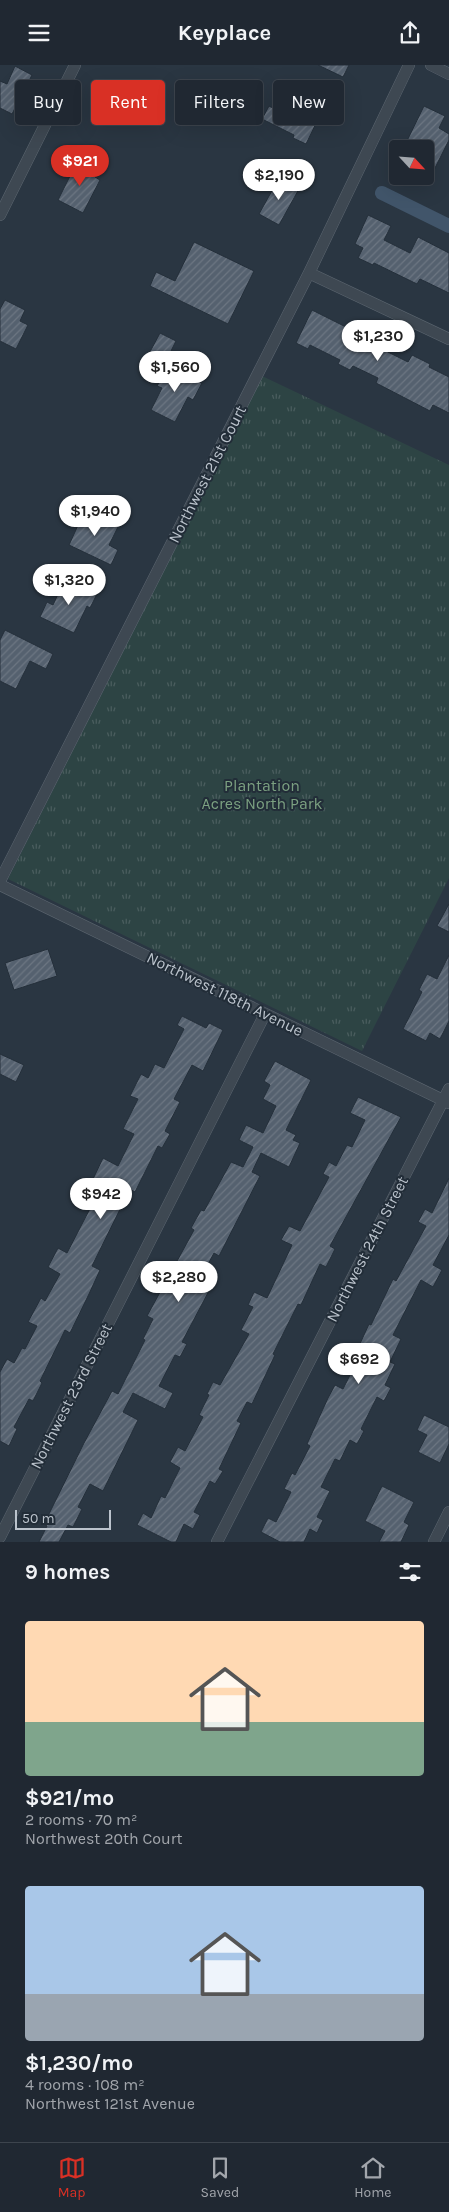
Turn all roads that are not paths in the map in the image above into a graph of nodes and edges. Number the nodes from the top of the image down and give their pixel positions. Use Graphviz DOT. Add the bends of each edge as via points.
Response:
graph roads {
  1 [pos="75,65"];
  2 [pos="409,65"];
  3 [pos="431,65"];
  4 [pos="449,74"];
  5 [pos="0,215"];
  6 [pos="309,273"];
  7 [pos="449,339"];
  8 [pos="0,881"];
  9 [pos="0,885"];
  10 [pos="264,1014"];
  11 [pos="449,1089"];
  12 [pos="446,1102"];
  13 [pos="449,1512"];
  14 [pos="0,1537"];
  15 [pos="217,1542"];
  16 [pos="434,1542"];
  1 -- 5 [label="street"];
  2 -- 6 [label="street, Northwest 21st Court"];
  3 -- 4 [label="street"];
  6 -- 7 [label="street"];
  6 -- 8 [label="street, Northwest 21st Court"];
  9 -- 10 [label="street, Northwest 118th Avenue"];
  10 -- 12 [label="street, Northwest 118th Avenue"];
  10 -- 14 [label="street, Northwest 23rd Street"];
  11 -- 12 [label="street, Northwest 24th Street"];
  12 -- 15 [label="street, Northwest 24th Street"];
  13 -- 16 [label="street"];
}
